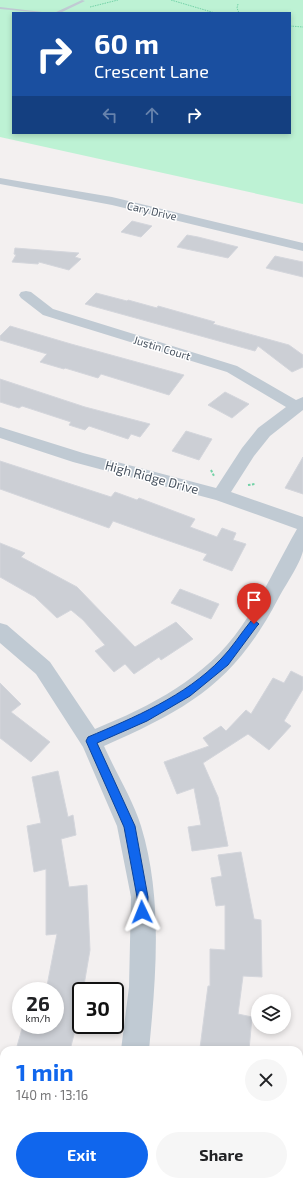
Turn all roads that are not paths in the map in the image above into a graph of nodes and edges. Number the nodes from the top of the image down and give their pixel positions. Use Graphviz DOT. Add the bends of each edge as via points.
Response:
graph roads {
  1 [pos="84,0"];
  2 [pos="0,8"];
  3 [pos="21,12"];
  4 [pos="57,12"];
  5 [pos="70,12"];
  6 [pos="0,181"];
  7 [pos="303,247"];
  8 [pos="26,295"];
  9 [pos="300,405"];
  10 [pos="0,432"];
  11 [pos="220,495"];
  12 [pos="303,524"];
  13 [pos="303,533"];
  14 [pos="0,631"];
  15 [pos="91,741"];
  16 [pos="135,1046"];
  1 -- 4 [label="lane"];
  1 -- 5 [label="lane"];
  2 -- 3 [label="lane"];
  6 -- 7 [label="street, Cary Drive" via="112,201"];
  8 -- 9 [label="street, Justin Court" via="48,312 232,369"];
  9 -- 11 [label="street" via="264,432"];
  10 -- 11 [label="street, High Ridge Drive" via="79,458"];
  11 -- 12 [label="street, High Ridge Drive"];
  13 -- 15 [label="street" via="254,624 224,662 186,693 144,718"];
  14 -- 15 [label="street" via="43,668"];
  15 -- 16 [label="street" via="129,826 142,897 142,987"];
}
